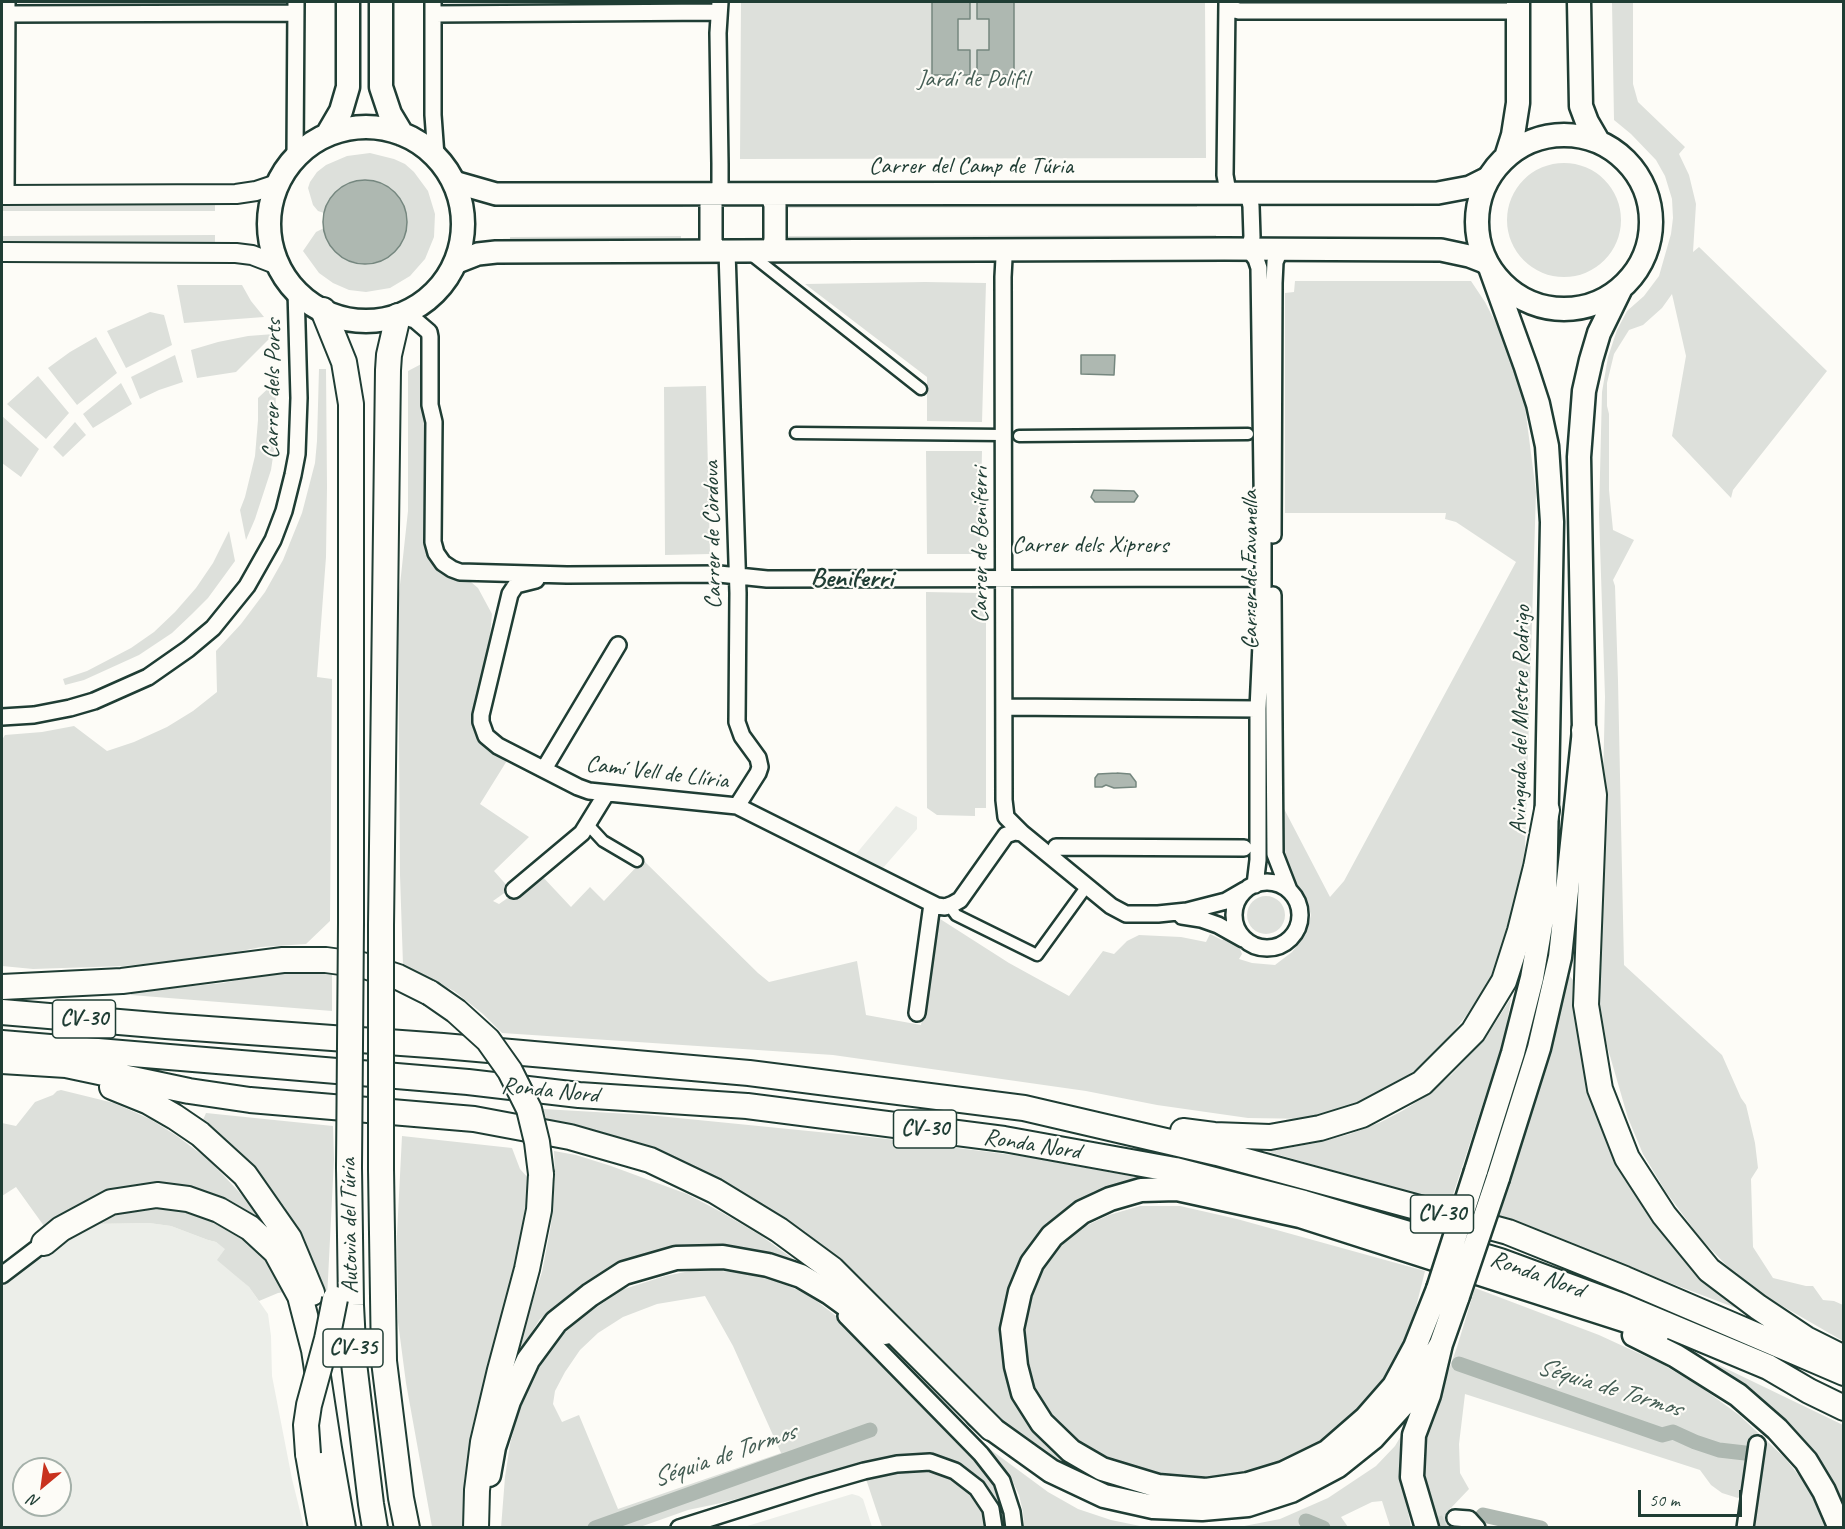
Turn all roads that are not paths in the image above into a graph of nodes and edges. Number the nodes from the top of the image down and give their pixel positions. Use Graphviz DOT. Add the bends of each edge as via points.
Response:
graph roads {
  1 [pos="348,2"];
  2 [pos="381,2"];
  3 [pos="1579,2"];
  4 [pos="1227,5"];
  5 [pos="1403,6"];
  6 [pos="1518,6"];
  7 [pos="296,7"];
  8 [pos="719,7"];
  9 [pos="7,8"];
  10 [pos="188,8"];
  11 [pos="433,8"];
  12 [pos="539,8"];
  13 [pos="402,134"];
  14 [pos="327,135"];
  15 [pos="1598,141"];
  16 [pos="1507,154"];
  17 [pos="436,156"];
  18 [pos="295,158"];
  19 [pos="1488,178"];
  20 [pos="454,182"];
  21 [pos="278,184"];
  22 [pos="1238,192"];
  23 [pos="716,194"];
  24 [pos="771,194"];
  25 [pos="4,195"];
  26 [pos="770,250"];
  27 [pos="1250,250"];
  28 [pos="1280,250"];
  29 [pos="730,251"];
  30 [pos="1006,251"];
  31 [pos="2,252"];
  32 [pos="455,263"];
  33 [pos="278,265"];
  34 [pos="1489,266"];
  35 [pos="1621,288"];
  36 [pos="296,290"];
  37 [pos="323,310"];
  38 [pos="398,315"];
  39 [pos="921,389"];
  40 [pos="796,433"];
  41 [pos="1248,434"];
  42 [pos="1003,435"];
  43 [pos="1019,436"];
  44 [pos="1263,573"];
  45 [pos="567,574"];
  46 [pos="1003,574"];
  47 [pos="738,576"];
  48 [pos="515,586"];
  49 [pos="618,645"];
  50 [pos="1004,707"];
  51 [pos="1258,709"];
  52 [pos="2,717"];
  53 [pos="1584,730"];
  54 [pos="544,770"];
  55 [pos="606,794"];
  56 [pos="737,806"];
  57 [pos="1547,810"];
  58 [pos="587,829"];
  59 [pos="1022,833"];
  60 [pos="1056,847"];
  61 [pos="1244,848"];
  62 [pos="637,861"];
  63 [pos="1088,886"];
  64 [pos="1250,887"];
  65 [pos="514,890"];
  66 [pos="1288,890"];
  67 [pos="942,906"];
  68 [pos="1158,914"];
  69 [pos="1250,943"];
  70 [pos="2,987"];
  71 [pos="2,1012"];
  72 [pos="917,1013"];
  73 [pos="2,1043"];
  74 [pos="12,1062"];
  75 [pos="1024,1108"];
  76 [pos="349,1167"];
  77 [pos="44,1243"];
  78 [pos="768,1265"];
  79 [pos="2,1275"];
  80 [pos="1448,1292"];
  81 [pos="1551,1298"];
  82 [pos="1441,1344"];
  83 [pos="1844,1357"];
  84 [pos="1844,1373"];
  85 [pos="1809,1391"];
  86 [pos="323,1405"];
  87 [pos="390,1407"];
  88 [pos="1844,1408"];
  89 [pos="991,1428"];
  90 [pos="1757,1444"];
  91 [pos="1455,1518"];
  92 [pos="321,1527"];
  93 [pos="343,1527"];
  94 [pos="375,1527"];
  95 [pos="407,1527"];
  96 [pos="423,1527"];
  97 [pos="476,1527"];
  98 [pos="485,1527"];
  99 [pos="679,1527"];
  100 [pos="994,1527"];
  101 [pos="1014,1527"];
  102 [pos="1427,1527"];
  103 [pos="1477,1527"];
  104 [pos="1745,1527"];
  105 [pos="1840,1527"];
  1 -- 14 [label="main road" via="348,87"];
  2 -- 13 [label="main road" via="381,87"];
  3 -- 15 [label="main road" via="1581,106"];
  4 -- 5 [label="street" via="1239,11"];
  4 -- 22 [label="street" via="1225,175"];
  5 -- 6 [label="street"];
  6 -- 16 [label="main road" via="1518,104"];
  7 -- 10 [label="street"];
  7 -- 18 [label="street"];
  8 -- 12 [label="street"];
  8 -- 23 [label="street" via="720,184"];
  9 -- 10 [label="street"];
  9 -- 25 [label="street"];
  11 -- 12 [label="street"];
  11 -- 17 [label="street" via="432,115"];
  13 -- 14 [label="main road" via="364,127"];
  13 -- 17 [label="main road"];
  14 -- 18 [label="main road"];
  15 -- 16 [label="main road" via="1567,134 1548,135"];
  15 -- 35 [label="main road" via="1615,150 1641,180 1652,218 1641,264"];
  16 -- 19 [label="main road"];
  17 -- 20 [label="main road"];
  18 -- 21 [label="main road"];
  19 -- 22 [label="main road, Carrer del Camp de Túria" via="1445,193"];
  19 -- 34 [label="main road" via="1476,222"];
  20 -- 23 [label="main road, Carrer del Camp de Túria" via="496,194"];
  20 -- 32 [label="main road" via="464,224"];
  21 -- 25 [label="street" via="236,194"];
  21 -- 33 [label="main road" via="269,222"];
  22 -- 24 [label="main road, Carrer del Camp de Túria"];
  22 -- 27 [label="street" via="1251,206"];
  23 -- 24 [label="main road, Carrer del Camp de Túria"];
  23 -- 29 [label="main road" via="711,201 712,247"];
  24 -- 26 [label="main road" via="776,205 775,239"];
  26 -- 29 [label="main road"];
  26 -- 30 [label="main road"];
  27 -- 28 [label="main road"];
  27 -- 30 [label="main road"];
  27 -- 44 [label="street, Carrer de Favanella" via="1259,268"];
  28 -- 34 [label="main road" via="1441,250 1469,256"];
  28 -- 66 [label="street, Carrer de Favanella" via="1274,268 1275,854"];
  29 -- 32 [label="main road" via="496,252"];
  29 -- 39 [label="street"];
  29 -- 47 [label="street, Carrer de Còrdova"];
  30 -- 42 [label="street, Carrer de Beniferri"];
  31 -- 33 [label="street" via="236,253"];
  32 -- 38 [label="main road" via="430,297"];
  33 -- 36 [label="main road"];
  34 -- 35 [label="main road" via="1510,291 1525,300 1557,309 1591,305"];
  34 -- 57 [label="main road, Avinguda del Mestre Rodrigo" via="1527,367 1548,446 1552,522"];
  35 -- 53 [label="main road" via="1599,333 1584,391 1579,457"];
  36 -- 37 [label="main road"];
  36 -- 52 [label="street, Carrer dels Ports" via="297,454 284,511 247,586 213,628 148,677 70,708"];
  37 -- 38 [label="main road" via="367,321"];
  37 -- 76 [label="highway, Autovia del Túria / CV-35, bridge" via="344,362 351,404"];
  38 -- 45 [label="street, Carrer dels Xiprers" via="416,320 429,332 431,342 436,553 443,563 460,572"];
  38 -- 87 [label="highway, Autovia del Túria / CV-35, bridge" via="388,362 381,925 384,1361"];
  40 -- 42 [label="street"];
  41 -- 43 [label="street"];
  42 -- 46 [label="street, Carrer de Beniferri"];
  44 -- 46 [label="street, Carrer dels Xiprers"];
  44 -- 51 [label="street, Carrer de Favanella"];
  45 -- 47 [label="street, Carrer dels Xiprers"];
  45 -- 48 [label="street, Carrer dels Xiprers"];
  46 -- 47 [label="street, Carrer dels Xiprers" via="767,579"];
  46 -- 50 [label="street, Carrer de Beniferri"];
  47 -- 56 [label="street, Carrer de Còrdova" via="736,722 760,766"];
  48 -- 54 [label="street, Camí Vell de Llíria" via="481,722 491,741"];
  49 -- 54 [label="street"];
  50 -- 51 [label="street"];
  50 -- 59 [label="street, Carrer de Beniferri" via="1004,812"];
  51 -- 64 [label="street, Carrer de Favanella" via="1258,860"];
  53 -- 80 [label="main road, bridge" via="1560,957 1539,1048 1498,1178"];
  53 -- 83 [label="highway" via="1594,795 1586,1005 1600,1089 1627,1158 1664,1215 1709,1270 1806,1339"];
  54 -- 55 [label="street, Camí Vell de Llíria" via="578,787"];
  55 -- 56 [label="street, Camí Vell de Llíria"];
  55 -- 58 [label="street"];
  56 -- 67 [label="street, Camí Vell de Llíria"];
  57 -- 75 [label="highway" via="1520,931 1504,981 1473,1032 1422,1083 1362,1115 1270,1137 1214,1135"];
  57 -- 80 [label="main road, Avinguda del Mestre Rodrigo, bridge" via="1545,902 1532,978 1476,1171"];
  58 -- 62 [label="street"];
  58 -- 65 [label="street"];
  59 -- 63 [label="street, Carrer de Beniferri"];
  59 -- 67 [label="street" via="1006,836 960,900"];
  60 -- 61 [label="street"];
  63 -- 67 [label="street, Camí Vell de Llíria" via="1037,955"];
  63 -- 68 [label="street, Carrer de Beniferri" via="1119,912"];
  64 -- 66 [label="street" via="1272,882"];
  64 -- 68 [label="street, Carrer de Beniferri" via="1215,905"];
  64 -- 69 [label="street" via="1239,898 1234,918"];
  66 -- 69 [label="street" via="1300,908 1297,930 1281,945 1271,948"];
  67 -- 72 [label="street"];
  68 -- 69 [label="street, Carrer de Beniferri" via="1201,919"];
  70 -- 97 [label="highway, bridge" via="122,981 283,960 326,960 362,965 398,977 456,1011 488,1040 510,1071 529,1109 541,1174 539,1210 527,1269 483,1442"];
  71 -- 75 [label="highway, Ronda Nord / CV-30" via="749,1073"];
  73 -- 85 [label="highway, Ronda Nord / CV-30" via="579,1095 747,1106 1004,1139 1175,1170 1500,1260 1768,1367"];
  74 -- 86 [label="highway" via="115,1088 149,1102 200,1134 245,1175 289,1238 313,1295 323,1347"];
  74 -- 89 [label="highway" via="66,1065 250,1100 474,1119 570,1137 650,1160 715,1191 779,1230 832,1269"];
  75 -- 84 [label="highway, Ronda Nord / CV-30" via="1216,1153 1508,1232"];
  76 -- 92 [label="highway, bridge" via="341,1203 335,1299 306,1425"];
  76 -- 94 [label="highway, Autovia del Túria / CV-35" via="354,1364"];
  77 -- 79 [label="street"];
  77 -- 86 [label="highway" via="61,1229 111,1202 157,1196 188,1199 219,1210 250,1228 276,1252 300,1296"];
  78 -- 89 [label="main road" via="801,1276 830,1293 884,1333"];
  78 -- 98 [label="main road" via="723,1257 676,1258 624,1273 556,1322 528,1360 509,1401 494,1447"];
  78 -- 101 [label="street" via="830,1301 981,1455 1002,1481"];
  80 -- 81 [label="main road" via="1394,1386 1366,1418 1327,1452 1284,1473 1248,1484 1206,1490 1158,1486 1102,1469 1071,1451 1042,1423 1023,1393 1016,1366 1012,1329 1020,1292 1032,1263 1052,1236 1082,1212 1110,1198 1141,1190 1177,1189 1300,1216"];
  80 -- 82 [label="main road"];
  81 -- 85 [label="main road" via="1635,1324"];
  81 -- 105 [label="main road" via="1676,1356 1738,1395 1806,1461"];
  82 -- 89 [label="main road" via="1410,1397 1373,1438 1338,1466 1291,1491 1248,1504 1202,1509 1153,1507 1104,1496 1051,1471"];
  82 -- 102 [label="main road" via="1430,1395 1414,1435 1412,1477"];
  85 -- 88 [label="highway, Ronda Nord / CV-30"];
  86 -- 93 [label="highway"];
  87 -- 95 [label="highway, Autovia del Túria / CV-35"];
  87 -- 96 [label="highway"];
  90 -- 104 [label="street"];
  91 -- 103 [label="street" via="1469,1519"];
  99 -- 100 [label="street" via="812,1486 897,1464 930,1462 955,1471 977,1488 991,1509"];
}
